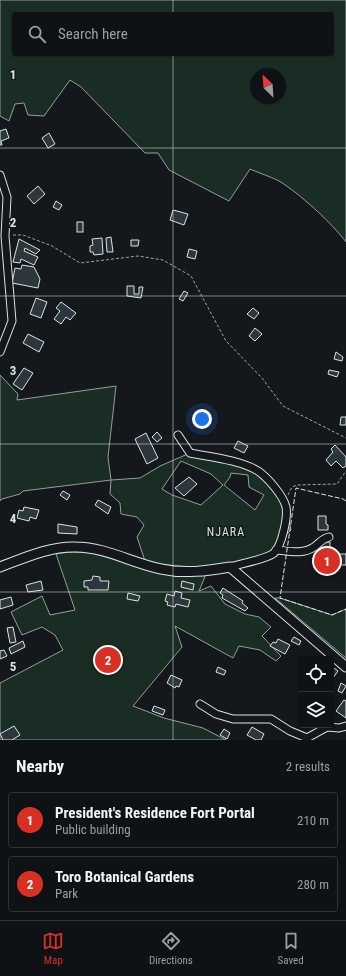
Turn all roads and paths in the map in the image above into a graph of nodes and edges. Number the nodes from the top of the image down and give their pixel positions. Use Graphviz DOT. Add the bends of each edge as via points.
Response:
graph roads {
  1 [pos="0,175"];
  2 [pos="5,236"];
  3 [pos="0,352"];
  4 [pos="178,435"];
  5 [pos="346,438"];
  6 [pos="346,471"];
  7 [pos="286,507"];
  8 [pos="329,537"];
  9 [pos="276,550"];
  10 [pos="0,567"];
  11 [pos="230,567"];
  12 [pos="346,667"];
  13 [pos="200,704"];
  14 [pos="346,726"];
  1 -- 2 [label="street" via="6,196"];
  2 -- 3 [label="street" via="12,321"];
  2 -- 5 [label="path" via="24,235 52,246 80,263 138,256 163,260 191,276 226,341 262,378 283,406"];
  4 -- 7 [label="street" via="190,453 230,461 257,470 272,483"];
  6 -- 7 [label="path" via="337,484 292,487"];
  7 -- 9 [label="street" via="283,538"];
  8 -- 9 [label="street" via="301,553"];
  9 -- 11 [label="street" via="271,554"];
  10 -- 11 [label="main road" via="52,549 75,546 112,553 173,571 202,571"];
  11 -- 12 [label="main road"];
  13 -- 14 [label="street" via="216,714 233,719 271,719 307,738 327,727"];
}
